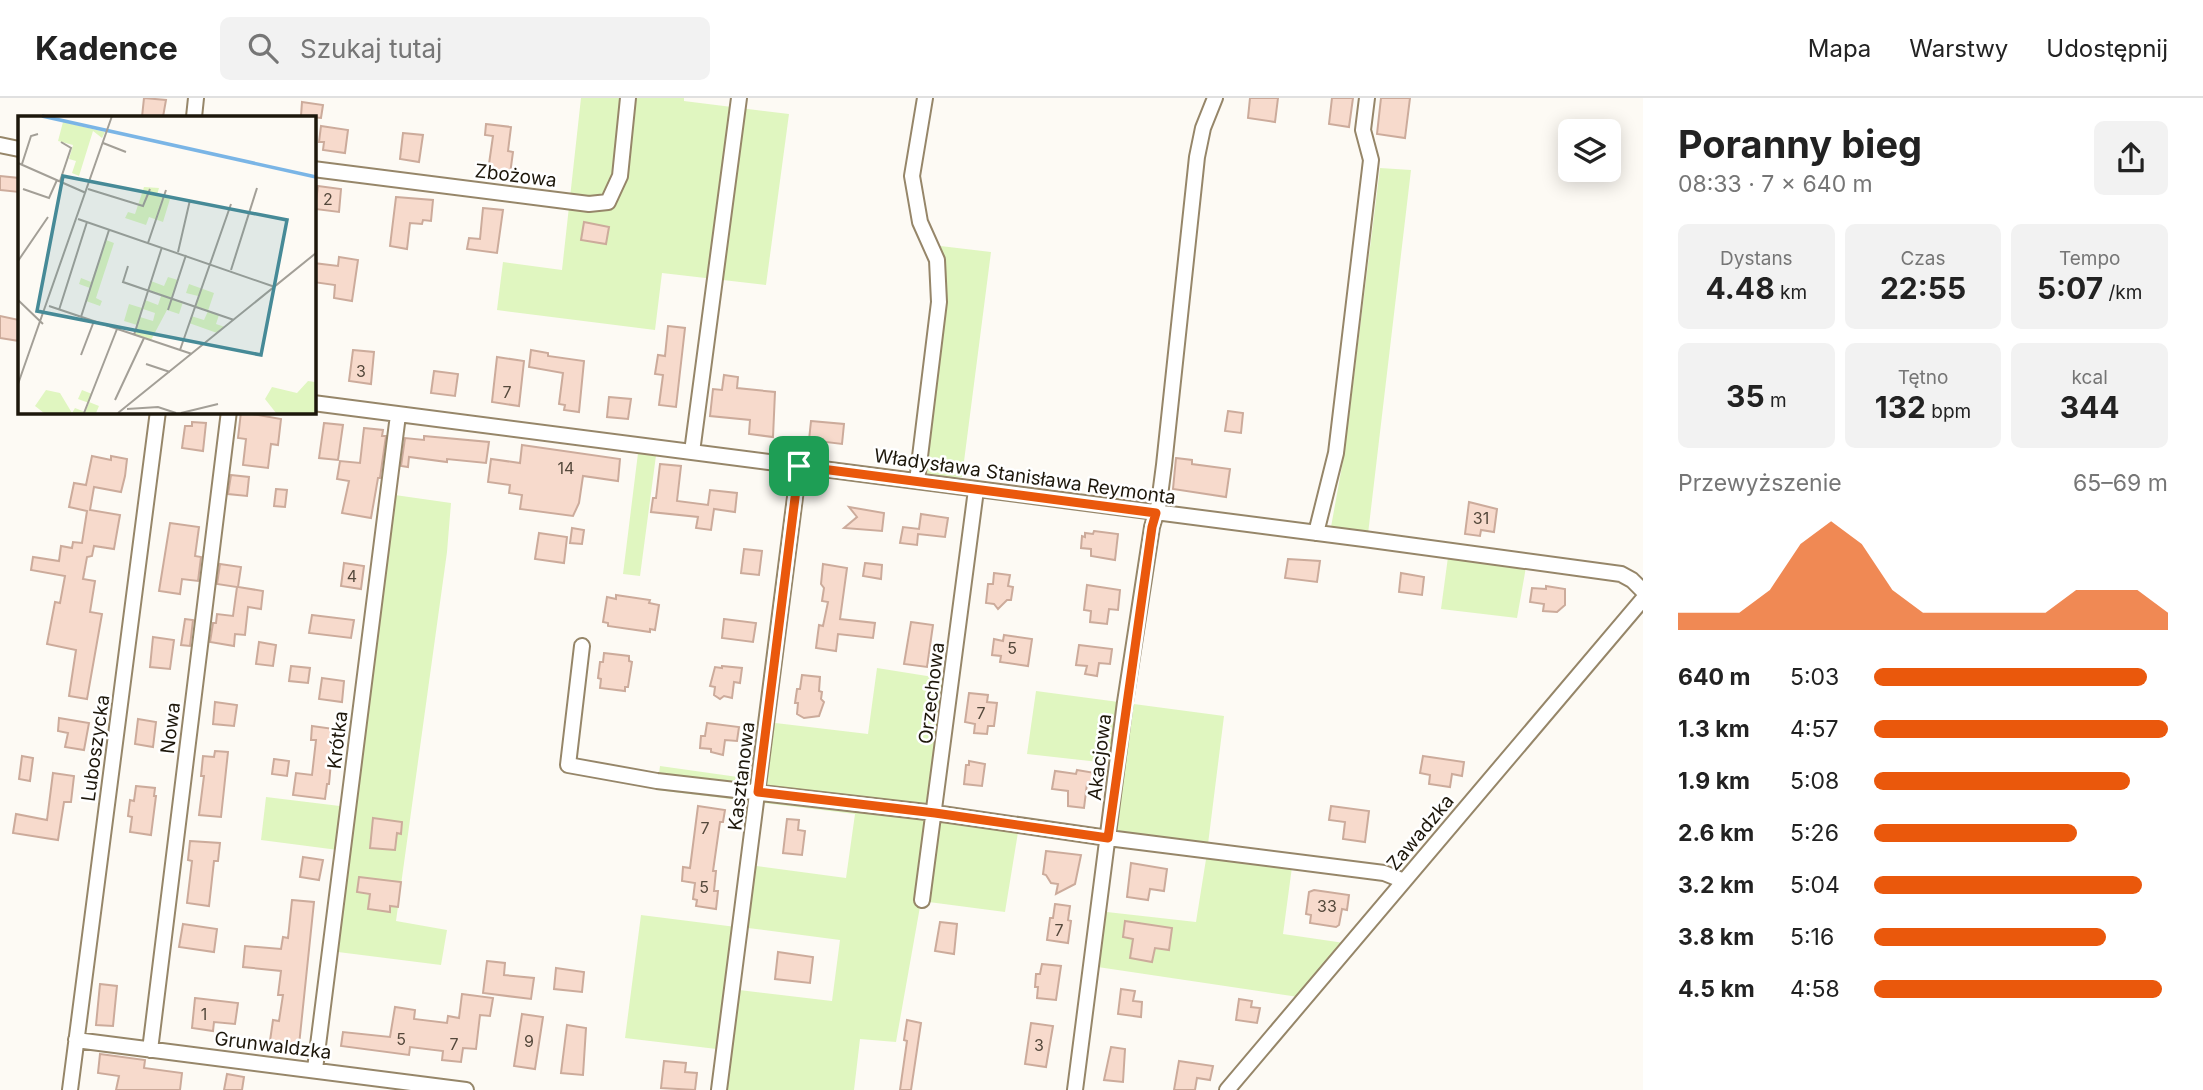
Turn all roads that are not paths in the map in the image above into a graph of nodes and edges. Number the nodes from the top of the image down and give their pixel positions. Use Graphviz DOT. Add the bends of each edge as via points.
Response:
graph roads {
  1 [pos="195,98"];
  2 [pos="628,98"];
  3 [pos="739,98"];
  4 [pos="925,98"];
  5 [pos="1215,98"];
  6 [pos="1367,98"];
  7 [pos="194,116"];
  8 [pos="0,145"];
  9 [pos="18,149"];
  10 [pos="315,169"];
  11 [pos="315,403"];
  12 [pos="158,413"];
  13 [pos="229,413"];
  14 [pos="398,415"];
  15 [pos="692,452"];
  16 [pos="799,466"];
  17 [pos="917,481"];
  18 [pos="976,490"];
  19 [pos="1156,513"];
  20 [pos="1316,533"];
  21 [pos="1643,590"];
  22 [pos="1643,599"];
  23 [pos="582,646"];
  24 [pos="758,792"];
  25 [pos="935,813"];
  26 [pos="1108,838"];
  27 [pos="1404,881"];
  28 [pos="922,900"];
  29 [pos="76,1041"];
  30 [pos="150,1050"];
  31 [pos="315,1069"];
  32 [pos="414,1087"];
  33 [pos="69,1090"];
  34 [pos="466,1090"];
  35 [pos="719,1090"];
  36 [pos="1074,1090"];
  37 [pos="1227,1090"];
  1 -- 7 [label="street"];
  2 -- 10 [label="street, Zbożowa" via="620,176 608,202 589,204"];
  3 -- 15 [label="street"];
  4 -- 17 [label="street" via="912,176 920,222 937,260 939,302"];
  5 -- 19 [label="street, Akacjowa" via="1197,157"];
  6 -- 20 [label="street" via="1363,130 1371,160 1336,453"];
  8 -- 9 [label="street"];
  11 -- 14 [label="street, Władysława Stanisława Reymonta"];
  12 -- 29 [label="street, Luboszycka"];
  13 -- 30 [label="street, Nowa"];
  14 -- 15 [label="street, Władysława Stanisława Reymonta"];
  14 -- 31 [label="street, Krótka"];
  15 -- 16 [label="street, Władysława Stanisława Reymonta"];
  16 -- 17 [label="street, Władysława Stanisława Reymonta"];
  16 -- 24 [label="street, Kasztanowa"];
  17 -- 18 [label="street, Władysława Stanisława Reymonta"];
  18 -- 19 [label="street, Władysława Stanisława Reymonta"];
  18 -- 25 [label="street, Orzechowa"];
  19 -- 20 [label="street, Władysława Stanisława Reymonta"];
  19 -- 26 [label="street, Akacjowa"];
  20 -- 21 [label="street, Władysława Stanisława Reymonta" via="1621,574"];
  22 -- 27 [label="street, Zawadzka"];
  23 -- 24 [label="street" via="568,765"];
  24 -- 25 [label="street"];
  24 -- 35 [label="street, Kasztanowa"];
  25 -- 26 [label="street"];
  25 -- 28 [label="street, Orzechowa"];
  26 -- 27 [label="street" via="1384,873"];
  26 -- 36 [label="street, Akacjowa"];
  27 -- 37 [label="street, Zawadzka"];
  29 -- 30 [label="street, Grunwaldzka"];
  29 -- 33 [label="street, Luboszycka"];
  30 -- 31 [label="street, Grunwaldzka"];
  31 -- 32 [label="street, Grunwaldzka"];
  32 -- 34 [label="street, Grunwaldzka"];
}
